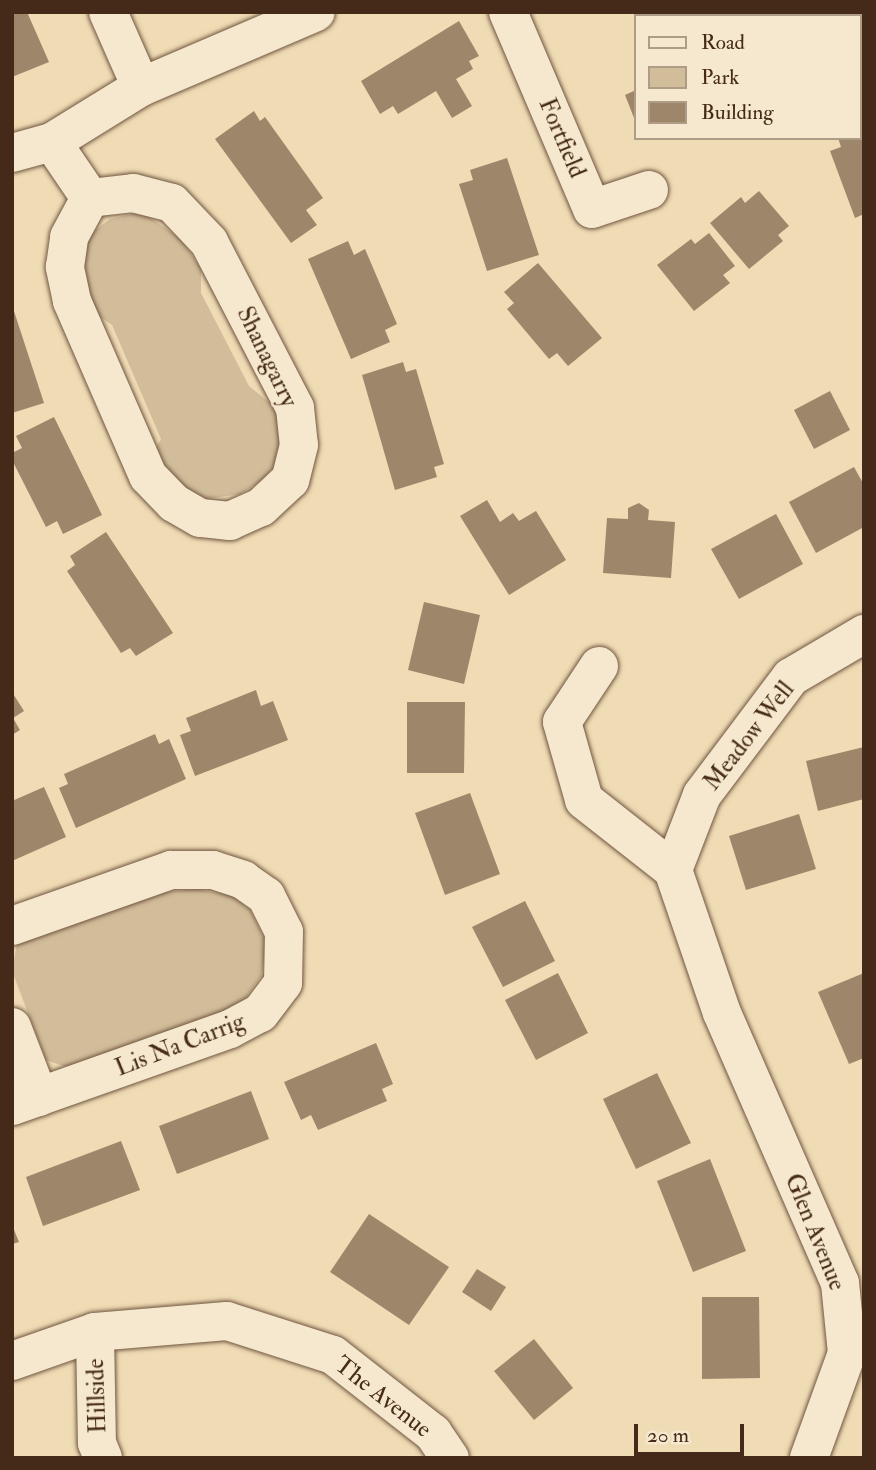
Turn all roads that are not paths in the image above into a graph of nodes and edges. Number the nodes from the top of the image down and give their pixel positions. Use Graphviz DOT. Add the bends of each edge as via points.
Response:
graph roads {
  1 [pos="108,12"];
  2 [pos="316,12"];
  3 [pos="508,12"];
  4 [pos="141,87"];
  5 [pos="52,142"];
  6 [pos="12,153"];
  7 [pos="649,190"];
  8 [pos="90,198"];
  9 [pos="864,634"];
  10 [pos="599,666"];
  11 [pos="673,870"];
  12 [pos="12,926"];
  13 [pos="12,1027"];
  14 [pos="26,1102"];
  15 [pos="95,1332"];
  16 [pos="12,1361"];
  17 [pos="103,1458"];
  18 [pos="450,1458"];
  19 [pos="809,1458"];
  1 -- 4 [label="street"];
  2 -- 4 [label="street"];
  3 -- 7 [label="street, Fortfield" via="592,209"];
  4 -- 5 [label="street"];
  5 -- 6 [label="street"];
  5 -- 8 [label="street"];
  8 -- 8 [label="street, Shanagarry" via="133,193 172,203 209,242 295,408 299,445 290,480 261,507 230,521 200,518 174,503 148,476 69,290 65,267 69,237"];
  9 -- 11 [label="street, Meadow Well" via="791,677 702,795"];
  10 -- 11 [label="street" via="562,722 584,800"];
  11 -- 19 [label="street, Glen Avenue" via="722,1013 840,1283 847,1353"];
  12 -- 14 [label="street, Lis Na Carrig" via="171,870 213,870 243,880 266,896 284,932 283,983 260,1013 230,1029"];
  13 -- 14 [label="street, Lis Na Carrig"];
  15 -- 16 [label="street"];
  15 -- 17 [label="street, Hillside" via="97,1443"];
  15 -- 18 [label="street, The Avenue" via="227,1321 333,1356 433,1433"];
}
